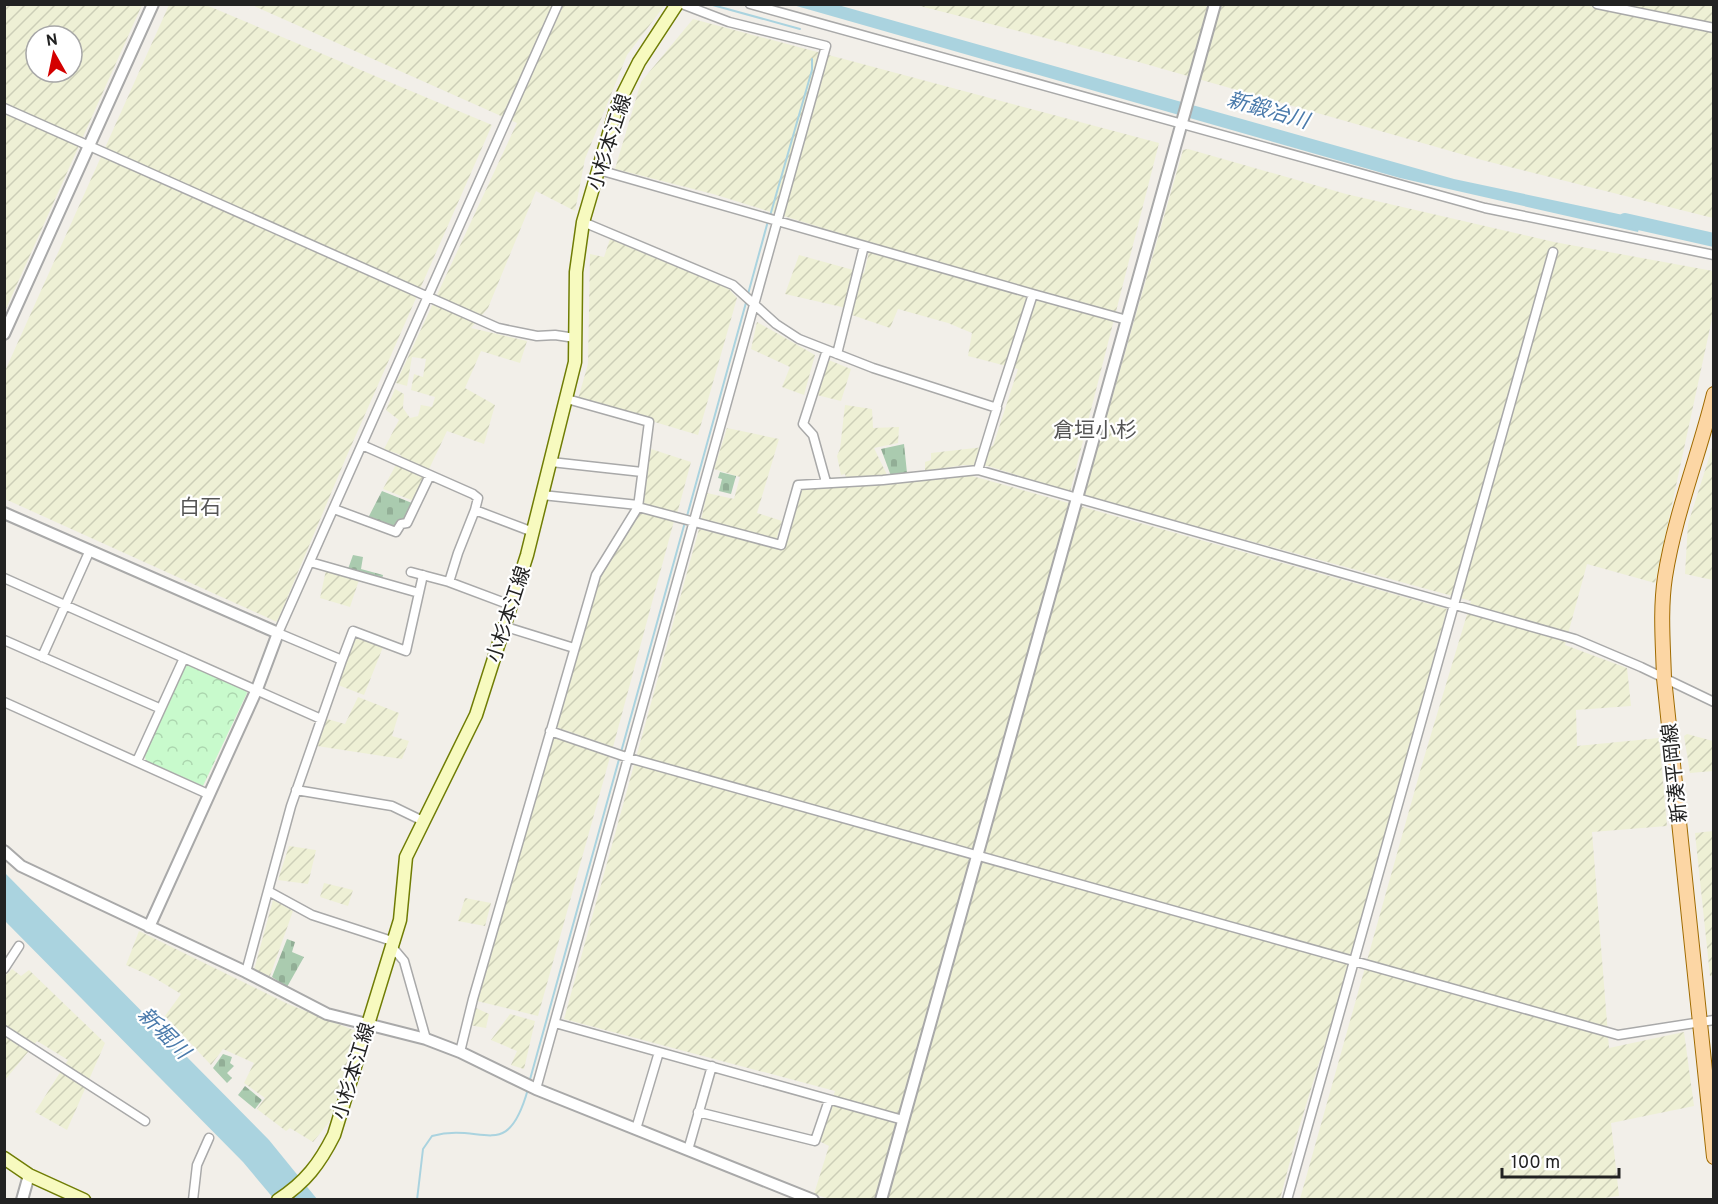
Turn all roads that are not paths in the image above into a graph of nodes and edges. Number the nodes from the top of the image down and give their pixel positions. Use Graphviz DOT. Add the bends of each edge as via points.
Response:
graph roads {
  1 [pos="153,4"];
  2 [pos="558,4"];
  3 [pos="677,4"];
  4 [pos="682,4"];
  5 [pos="750,4"];
  6 [pos="1215,4"];
  7 [pos="1597,4"];
  8 [pos="1713,28"];
  9 [pos="4,108"];
  10 [pos="1182,123"];
  11 [pos="89,146"];
  12 [pos="598,170"];
  13 [pos="583,222"];
  14 [pos="779,222"];
  15 [pos="864,246"];
  16 [pos="1553,252"];
  17 [pos="1713,255"];
  18 [pos="1033,294"];
  19 [pos="429,297"];
  20 [pos="756,305"];
  21 [pos="1127,320"];
  22 [pos="4,334"];
  23 [pos="575,338"];
  24 [pos="827,350"];
  25 [pos="837,354"];
  26 [pos="1713,394"];
  27 [pos="567,399"];
  28 [pos="996,408"];
  29 [pos="362,446"];
  30 [pos="551,462"];
  31 [pos="978,470"];
  32 [pos="642,472"];
  33 [pos="430,475"];
  34 [pos="826,482"];
  35 [pos="542,495"];
  36 [pos="1077,500"];
  37 [pos="638,506"];
  38 [pos="334,508"];
  39 [pos="475,510"];
  40 [pos="4,513"];
  41 [pos="696,522"];
  42 [pos="533,532"];
  43 [pos="90,550"];
  44 [pos="310,562"];
  45 [pos="411,572"];
  46 [pos="423,575"];
  47 [pos="4,578"];
  48 [pos="449,582"];
  49 [pos="419,593"];
  50 [pos="65,604"];
  51 [pos="513,606"];
  52 [pos="1455,606"];
  53 [pos="506,627"];
  54 [pos="278,633"];
  55 [pos="4,640"];
  56 [pos="574,648"];
  57 [pos="42,657"];
  58 [pos="184,658"];
  59 [pos="342,660"];
  60 [pos="1664,678"];
  61 [pos="257,689"];
  62 [pos="4,702"];
  63 [pos="1713,702"];
  64 [pos="159,708"];
  65 [pos="321,719"];
  66 [pos="549,731"];
  67 [pos="629,758"];
  68 [pos="137,762"];
  69 [pos="296,790"];
  70 [pos="208,794"];
  71 [pos="423,821"];
  72 [pos="4,852"];
  73 [pos="977,856"];
  74 [pos="268,891"];
  75 [pos="148,927"];
  76 [pos="394,945"];
  77 [pos="19,946"];
  78 [pos="1354,961"];
  79 [pos="4,969"];
  80 [pos="246,972"];
  81 [pos="1707,1021"];
  82 [pos="555,1023"];
  83 [pos="367,1026"];
  84 [pos="4,1030"];
  85 [pos="426,1039"];
  86 [pos="460,1052"];
  87 [pos="659,1052"];
  88 [pos="712,1066"];
  89 [pos="536,1089"];
  90 [pos="829,1100"];
  91 [pos="699,1112"];
  92 [pos="903,1120"];
  93 [pos="145,1121"];
  94 [pos="636,1129"];
  95 [pos="209,1138"];
  96 [pos="688,1150"];
  97 [pos="1713,1157"];
  98 [pos="4,1158"];
  99 [pos="29,1175"];
  100 [pos="22,1200"];
  101 [pos="84,1200"];
  102 [pos="192,1200"];
  103 [pos="278,1200"];
  104 [pos="813,1200"];
  105 [pos="881,1200"];
  106 [pos="1287,1200"];
  1 -- 11 [label="street"];
  2 -- 19 [label="street"];
  3 -- 12 [label="main road, 小杉本江線" via="639,62 618,106"];
  4 -- 14 [label="street" via="729,22 826,46"];
  5 -- 10 [label="street"];
  6 -- 10 [label="street"];
  7 -- 8 [label="street"];
  9 -- 11 [label="street"];
  10 -- 17 [label="street" via="1485,208"];
  10 -- 21 [label="street"];
  11 -- 19 [label="street"];
  11 -- 22 [label="street"];
  12 -- 13 [label="main road, 小杉本江線"];
  12 -- 14 [label="street"];
  13 -- 20 [label="street" via="733,285"];
  13 -- 23 [label="main road, 小杉本江線" via="576,272"];
  14 -- 15 [label="street"];
  14 -- 20 [label="street"];
  15 -- 18 [label="street"];
  15 -- 25 [label="street"];
  16 -- 52 [label="street"];
  18 -- 21 [label="street"];
  18 -- 28 [label="street"];
  19 -- 23 [label="street" via="498,328"];
  19 -- 29 [label="street"];
  20 -- 24 [label="street" via="799,339"];
  20 -- 41 [label="street"];
  21 -- 36 [label="street"];
  23 -- 27 [label="main road, 小杉本江線"];
  24 -- 25 [label="street"];
  24 -- 34 [label="street" via="803,424 813,435"];
  25 -- 28 [label="street"];
  26 -- 60 [label="main road, 新湊平岡線" via="1665,579"];
  27 -- 30 [label="main road, 小杉本江線"];
  27 -- 32 [label="street" via="649,422"];
  28 -- 31 [label="street"];
  29 -- 33 [label="street"];
  29 -- 38 [label="street"];
  30 -- 32 [label="street"];
  30 -- 35 [label="main road, 小杉本江線"];
  31 -- 34 [label="street"];
  31 -- 36 [label="street"];
  32 -- 37 [label="street"];
  33 -- 38 [label="street" via="407,523 396,532"];
  33 -- 39 [label="street" via="474,494 478,498"];
  34 -- 41 [label="street" via="798,485 781,545"];
  35 -- 37 [label="street"];
  35 -- 42 [label="main road, 小杉本江線"];
  36 -- 52 [label="street"];
  36 -- 73 [label="street"];
  37 -- 41 [label="street"];
  37 -- 56 [label="street" via="596,575"];
  38 -- 44 [label="street"];
  39 -- 42 [label="street"];
  39 -- 48 [label="street"];
  40 -- 43 [label="street"];
  41 -- 67 [label="street"];
  42 -- 51 [label="main road, 小杉本江線"];
  43 -- 50 [label="street"];
  43 -- 54 [label="street"];
  44 -- 49 [label="street"];
  44 -- 54 [label="street"];
  45 -- 46 [label="street"];
  46 -- 48 [label="street"];
  46 -- 49 [label="street"];
  47 -- 50 [label="street"];
  48 -- 51 [label="street"];
  49 -- 59 [label="street" via="406,651 353,631"];
  50 -- 57 [label="street"];
  50 -- 58 [label="street"];
  51 -- 53 [label="main road, 小杉本江線"];
  52 -- 60 [label="street" via="1575,639"];
  52 -- 78 [label="street"];
  53 -- 56 [label="street"];
  53 -- 71 [label="main road, 小杉本江線" via="476,715"];
  54 -- 59 [label="street"];
  54 -- 61 [label="street"];
  55 -- 57 [label="street"];
  56 -- 66 [label="street"];
  57 -- 64 [label="street"];
  58 -- 61 [label="street"];
  58 -- 64 [label="street"];
  59 -- 65 [label="street"];
  60 -- 63 [label="street"];
  60 -- 81 [label="main road, 新湊平岡線"];
  61 -- 65 [label="street"];
  61 -- 70 [label="street"];
  62 -- 68 [label="street"];
  64 -- 68 [label="street"];
  65 -- 69 [label="street"];
  66 -- 67 [label="street"];
  66 -- 86 [label="street"];
  67 -- 73 [label="street"];
  67 -- 82 [label="street"];
  68 -- 70 [label="street"];
  69 -- 71 [label="street" via="392,806"];
  69 -- 74 [label="street"];
  70 -- 75 [label="street"];
  71 -- 76 [label="main road, 小杉本江線" via="403,867 400,920"];
  72 -- 75 [label="street" via="21,866"];
  73 -- 78 [label="street"];
  73 -- 92 [label="street"];
  74 -- 76 [label="street" via="312,915"];
  74 -- 80 [label="street"];
  75 -- 80 [label="street"];
  76 -- 83 [label="main road, 小杉本江線"];
  76 -- 85 [label="street" via="404,961"];
  77 -- 79 [label="street"];
  78 -- 81 [label="street" via="1618,1035"];
  78 -- 106 [label="street"];
  80 -- 83 [label="street" via="327,1014"];
  81 -- 97 [label="main road, 新湊平岡線"];
  82 -- 87 [label="street"];
  82 -- 89 [label="street"];
  83 -- 85 [label="street"];
  83 -- 103 [label="main road, 小杉本江線" via="334,1135 321,1161"];
  84 -- 93 [label="street"];
  85 -- 86 [label="street"];
  86 -- 89 [label="street"];
  87 -- 88 [label="street"];
  87 -- 94 [label="street"];
  88 -- 90 [label="street"];
  88 -- 91 [label="street"];
  89 -- 94 [label="street"];
  90 -- 91 [label="street" via="815,1141"];
  90 -- 92 [label="street"];
  91 -- 96 [label="street"];
  92 -- 105 [label="street"];
  94 -- 96 [label="street"];
  95 -- 102 [label="street" via="197,1165"];
  96 -- 104 [label="street"];
  98 -- 99 [label="main road"];
  99 -- 100 [label="street"];
  99 -- 101 [label="main road"];
}
